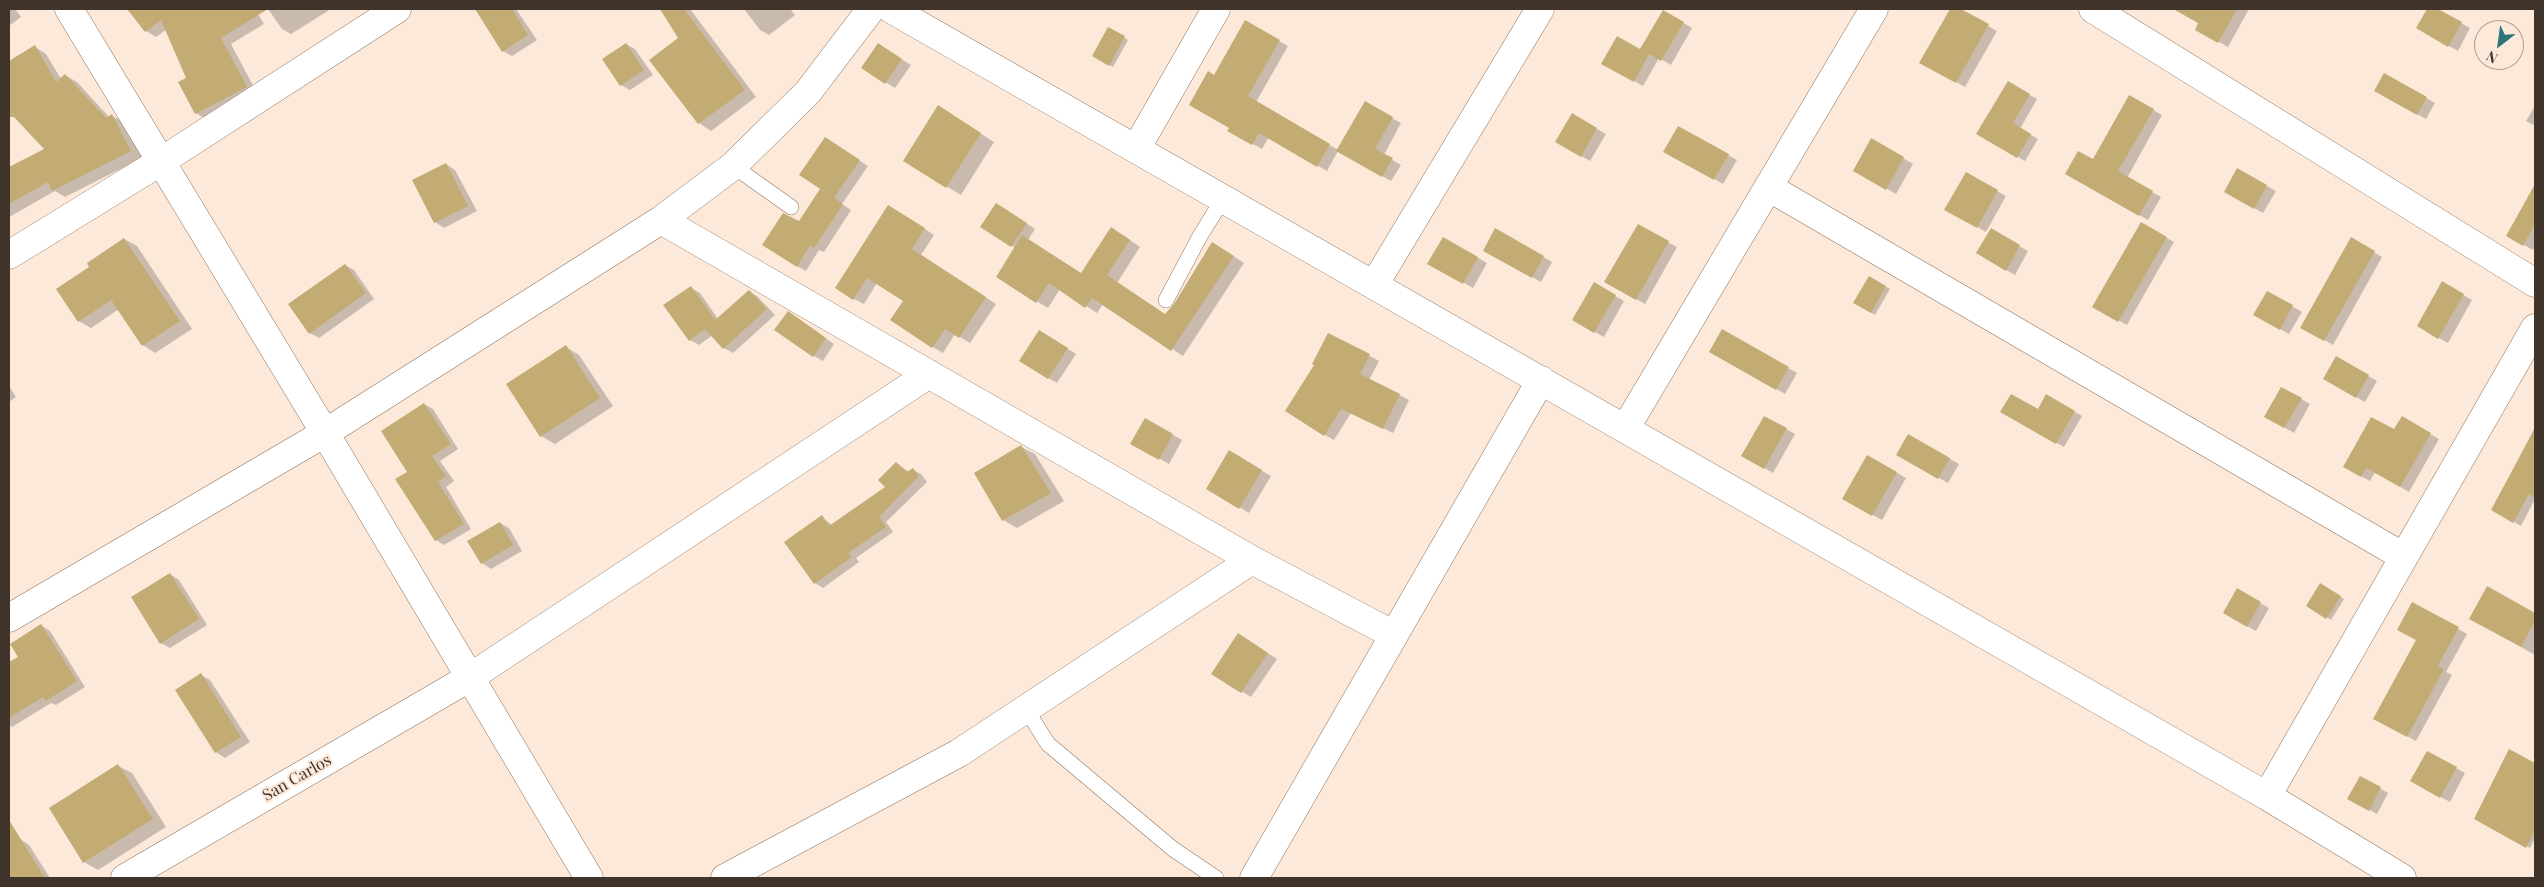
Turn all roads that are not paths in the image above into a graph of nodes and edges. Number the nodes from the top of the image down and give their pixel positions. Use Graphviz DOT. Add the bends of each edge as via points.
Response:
graph roads {
  1 [pos="69,9"];
  2 [pos="397,9"];
  3 [pos="871,9"];
  4 [pos="890,9"];
  5 [pos="1216,9"];
  6 [pos="1540,9"];
  7 [pos="1874,9"];
  8 [pos="2093,9"];
  9 [pos="1136,149"];
  10 [pos="160,162"];
  11 [pos="733,166"];
  12 [pos="1768,187"];
  13 [pos="1223,199"];
  14 [pos="791,207"];
  15 [pos="661,220"];
  16 [pos="9,255"];
  17 [pos="2535,283"];
  18 [pos="1374,285"];
  19 [pos="1166,300"];
  20 [pos="2535,328"];
  21 [pos="929,374"];
  22 [pos="1541,380"];
  23 [pos="1626,429"];
  24 [pos="325,433"];
  25 [pos="2404,556"];
  26 [pos="1252,560"];
  27 [pos="9,618"];
  28 [pos="1394,636"];
  29 [pos="469,678"];
  30 [pos="1026,709"];
  31 [pos="2267,796"];
  32 [pos="125,878"];
  33 [pos="589,878"];
  34 [pos="726,878"];
  35 [pos="1216,878"];
  36 [pos="1254,878"];
  37 [pos="2402,878"];
  1 -- 10 [label="street"];
  2 -- 10 [label="street"];
  3 -- 11 [label="street" via="808,92"];
  4 -- 9 [label="street"];
  5 -- 9 [label="street"];
  6 -- 18 [label="street"];
  7 -- 12 [label="street"];
  8 -- 17 [label="street"];
  9 -- 13 [label="street"];
  10 -- 16 [label="street"];
  10 -- 24 [label="street"];
  11 -- 14 [label="lane"];
  11 -- 15 [label="street"];
  12 -- 23 [label="street"];
  12 -- 25 [label="street"];
  13 -- 18 [label="street"];
  13 -- 19 [label="lane"];
  15 -- 21 [label="street"];
  15 -- 24 [label="street"];
  18 -- 22 [label="street"];
  20 -- 25 [label="street"];
  21 -- 26 [label="street"];
  21 -- 29 [label="street, San Carlos"];
  22 -- 23 [label="street"];
  22 -- 28 [label="street"];
  23 -- 31 [label="street"];
  24 -- 27 [label="street"];
  24 -- 29 [label="street"];
  25 -- 31 [label="street"];
  26 -- 28 [label="street"];
  26 -- 30 [label="street"];
  28 -- 36 [label="street"];
  29 -- 32 [label="street, San Carlos"];
  29 -- 33 [label="street"];
  30 -- 34 [label="street" via="959,753"];
  30 -- 35 [label="lane" via="1048,744 1173,849"];
  31 -- 37 [label="street"];
}
